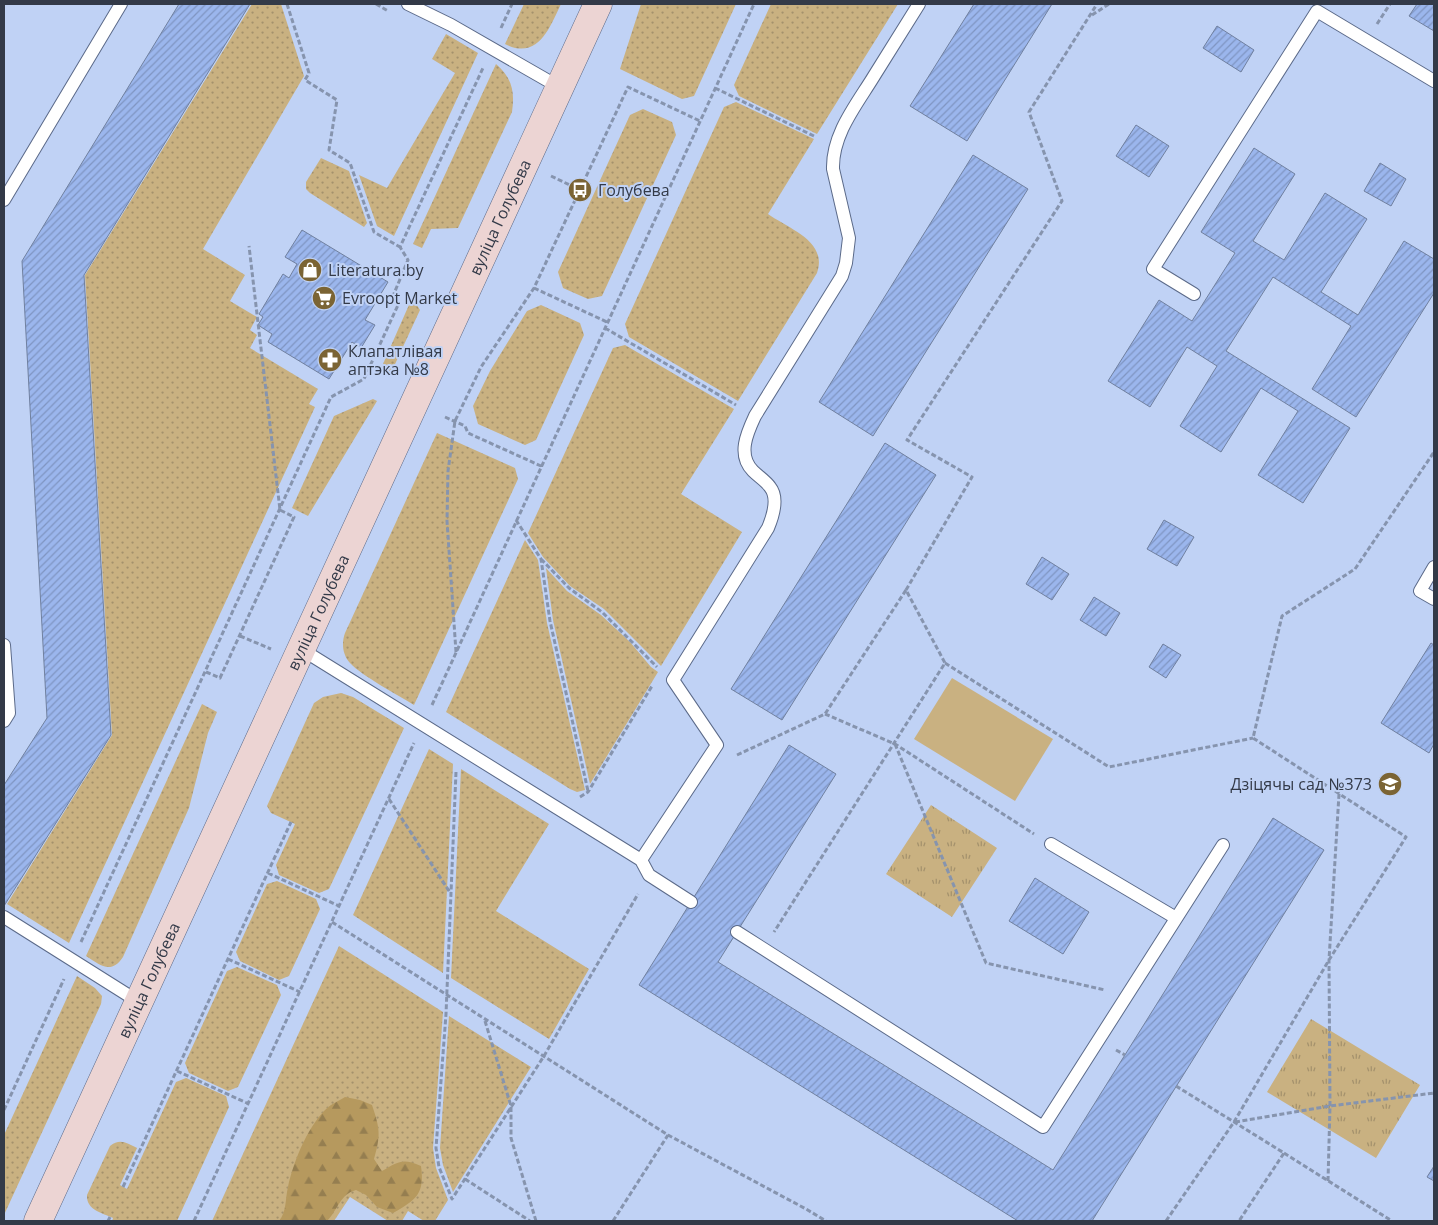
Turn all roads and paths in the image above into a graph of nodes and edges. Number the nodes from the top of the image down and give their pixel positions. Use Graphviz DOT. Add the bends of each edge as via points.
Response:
graph roads {
  1 [pos="121,4"];
  2 [pos="286,4"];
  3 [pos="376,4"];
  4 [pos="408,4"];
  5 [pos="512,4"];
  6 [pos="598,4"];
  7 [pos="754,4"];
  8 [pos="920,4"];
  9 [pos="1097,4"];
  10 [pos="1109,4"];
  11 [pos="391,12"];
  12 [pos="1089,16"];
  13 [pos="492,48"];
  14 [pos="1434,81"];
  15 [pos="559,88"];
  16 [pos="715,88"];
  17 [pos="700,121"];
  18 [pos="818,138"];
  19 [pos="4,200"];
  20 [pos="249,246"];
  21 [pos="400,247"];
  22 [pos="534,288"];
  23 [pos="1194,294"];
  24 [pos="607,322"];
  25 [pos="605,328"];
  26 [pos="445,416"];
  27 [pos="756,416"];
  28 [pos="455,421"];
  29 [pos="1434,452"];
  30 [pos="541,466"];
  31 [pos="280,510"];
  32 [pos="516,520"];
  33 [pos="541,559"];
  34 [pos="1434,567"];
  35 [pos="906,590"];
  36 [pos="1434,599"];
  37 [pos="4,645"];
  38 [pos="301,649"];
  39 [pos="456,652"];
  40 [pos="945,663"];
  41 [pos="206,672"];
  42 [pos="673,680"];
  43 [pos="825,714"];
  44 [pos="4,721"];
  45 [pos="422,725"];
  46 [pos="1253,738"];
  47 [pos="716,744"];
  48 [pos="895,744"];
  49 [pos="458,745"];
  50 [pos="588,792"];
  51 [pos="1339,793"];
  52 [pos="388,799"];
  53 [pos="291,822"];
  54 [pos="1050,844"];
  55 [pos="1223,845"];
  56 [pos="641,860"];
  57 [pos="268,873"];
  58 [pos="649,875"];
  59 [pos="451,895"];
  60 [pos="691,902"];
  61 [pos="339,906"];
  62 [pos="4,917"];
  63 [pos="1176,918"];
  64 [pos="332,922"];
  65 [pos="737,932"];
  66 [pos="762,949"];
  67 [pos="228,959"];
  68 [pos="72,960"];
  69 [pos="1329,960"];
  70 [pos="300,992"];
  71 [pos="1127,995"];
  72 [pos="447,996"];
  73 [pos="139,1002"];
  74 [pos="485,1020"];
  75 [pos="544,1056"];
  76 [pos="177,1071"];
  77 [pos="1176,1086"];
  78 [pos="1434,1093"];
  79 [pos="248,1104"];
  80 [pos="511,1106"];
  81 [pos="1330,1106"];
  82 [pos="4,1108"];
  83 [pos="1234,1122"];
  84 [pos="668,1135"];
  85 [pos="1284,1152"];
  86 [pos="464,1179"];
  87 [pos="1328,1181"];
  88 [pos="124,1187"];
  89 [pos="110,1217"];
  90 [pos="38,1221"];
  91 [pos="108,1221"];
  92 [pos="194,1221"];
  93 [pos="530,1221"];
  94 [pos="536,1221"];
  95 [pos="613,1221"];
  96 [pos="826,1221"];
  97 [pos="1166,1221"];
  98 [pos="1239,1221"];
  99 [pos="1392,1221"];
  1 -- 19 [label="lane"];
  2 -- 21 [label="path" via="309,74 304,80 337,100 329,150 350,163 374,232"];
  3 -- 11 [label="path"];
  4 -- 13 [label="lane"];
  5 -- 13 [label="path"];
  6 -- 15 [label="main road, вуліца Голубева"];
  7 -- 16 [label="path"];
  8 -- 27 [label="lane" via="850,114 836,146 833,169 849,238 844,270"];
  9 -- 12 [label="path"];
  10 -- 12 [label="path"];
  12 -- 35 [label="path" via="1029,112 1062,201 907,440 972,477"];
  13 -- 15 [label="lane"];
  13 -- 21 [label="path"];
  14 -- 23 [label="lane" via="1317,11 1153,269"];
  15 -- 38 [label="main road, вуліца Голубева"];
  16 -- 17 [label="path"];
  16 -- 18 [label="path"];
  17 -- 22 [label="path" via="628,87"];
  17 -- 24 [label="path"];
  20 -- 31 [label="path"];
  21 -- 31 [label="path" via="408,260 392,296 398,305 380,346 364,379 331,397"];
  22 -- 24 [label="path"];
  22 -- 28 [label="path" via="481,367"];
  24 -- 25 [label="path"];
  25 -- 27 [label="path"];
  25 -- 30 [label="path"];
  26 -- 28 [label="path"];
  27 -- 42 [label="lane" via="746,436 745,458 770,487 774,514"];
  28 -- 30 [label="path" via="465,426 468,433"];
  28 -- 39 [label="path" via="448,471 447,521"];
  29 -- 46 [label="path" via="1355,569 1282,616"];
  30 -- 32 [label="path"];
  31 -- 41 [label="path"];
  31 -- 41 [label="path" via="294,517 220,678"];
  32 -- 33 [label="path"];
  32 -- 39 [label="path"];
  33 -- 42 [label="path"];
  33 -- 50 [label="path" via="550,621"];
  34 -- 36 [label="lane" via="1420,590"];
  35 -- 40 [label="path"];
  35 -- 43 [label="path"];
  37 -- 44 [label="lane" via="9,713"];
  38 -- 45 [label="lane"];
  38 -- 73 [label="main road, вуліца Голубева"];
  39 -- 45 [label="path"];
  40 -- 46 [label="path" via="1109,767"];
  40 -- 48 [label="path"];
  41 -- 68 [label="path"];
  42 -- 47 [label="lane"];
  43 -- 47 [label="path" via="734,756"];
  43 -- 48 [label="path"];
  45 -- 49 [label="lane"];
  45 -- 52 [label="path"];
  46 -- 51 [label="path"];
  47 -- 56 [label="lane"];
  48 -- 54 [label="path"];
  48 -- 66 [label="path"];
  48 -- 71 [label="path" via="986,963"];
  49 -- 56 [label="lane"];
  49 -- 59 [label="path"];
  51 -- 69 [label="path"];
  51 -- 69 [label="path" via="1406,836"];
  52 -- 59 [label="path"];
  52 -- 61 [label="path"];
  53 -- 57 [label="path"];
  54 -- 63 [label="lane"];
  55 -- 63 [label="lane"];
  56 -- 58 [label="lane"];
  57 -- 61 [label="path"];
  57 -- 67 [label="path"];
  58 -- 60 [label="lane"];
  58 -- 75 [label="path"];
  59 -- 72 [label="path"];
  61 -- 64 [label="path"];
  62 -- 68 [label="lane"];
  63 -- 71 [label="lane"];
  64 -- 70 [label="path"];
  64 -- 72 [label="path"];
  65 -- 66 [label="lane"];
  66 -- 71 [label="lane" via="1043,1128"];
  67 -- 70 [label="path"];
  67 -- 76 [label="path"];
  68 -- 73 [label="lane"];
  68 -- 82 [label="path"];
  69 -- 81 [label="path"];
  69 -- 83 [label="path"];
  70 -- 79 [label="path"];
  72 -- 74 [label="path"];
  72 -- 86 [label="path" via="436,1148 439,1167 452,1200"];
  73 -- 90 [label="main road, вуліца Голубева"];
  74 -- 75 [label="path"];
  74 -- 80 [label="path"];
  75 -- 80 [label="path"];
  75 -- 84 [label="path"];
  76 -- 79 [label="path"];
  76 -- 88 [label="path"];
  77 -- 83 [label="path"];
  78 -- 81 [label="path"];
  79 -- 92 [label="path"];
  80 -- 86 [label="path"];
  80 -- 94 [label="path" via="512,1138"];
  81 -- 83 [label="path"];
  81 -- 87 [label="path"];
  83 -- 85 [label="path"];
  83 -- 97 [label="path"];
  84 -- 95 [label="path"];
  84 -- 96 [label="path"];
  85 -- 87 [label="path"];
  85 -- 98 [label="path"];
  86 -- 93 [label="path"];
  87 -- 99 [label="path"];
  89 -- 91 [label="path"];
}
